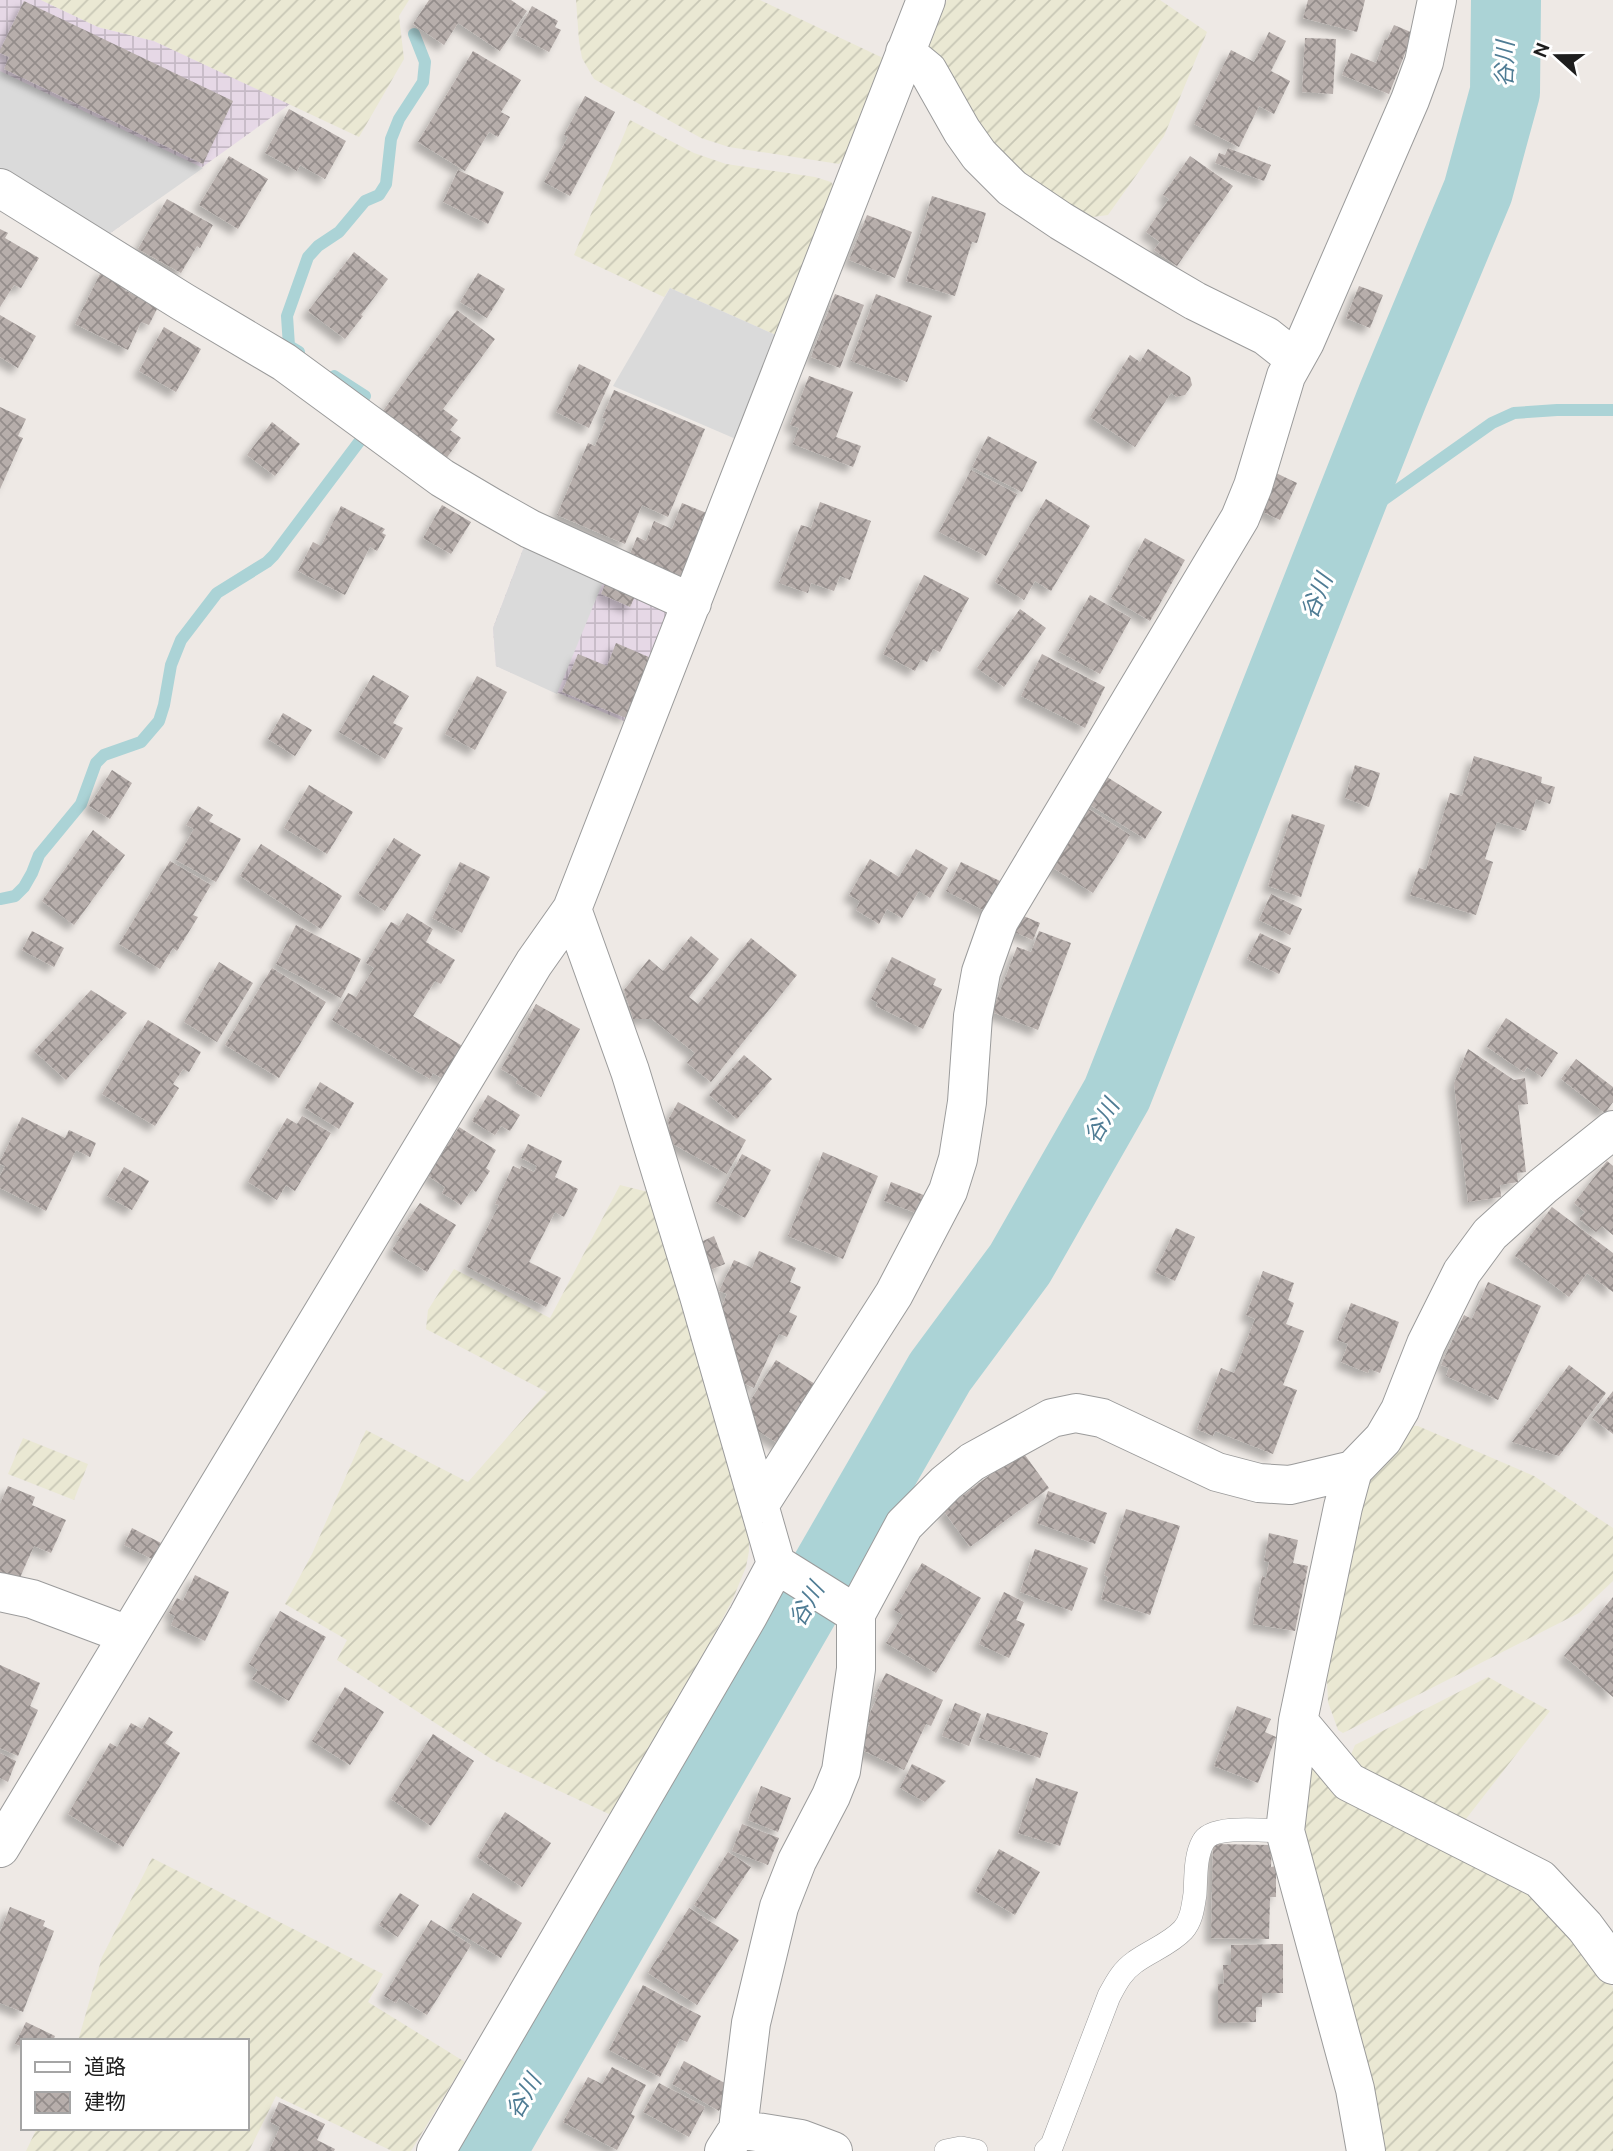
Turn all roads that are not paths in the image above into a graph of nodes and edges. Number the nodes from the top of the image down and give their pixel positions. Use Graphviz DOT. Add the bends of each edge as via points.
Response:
graph roads {
  1 [pos="926,0"];
  2 [pos="1437,0"];
  3 [pos="905,52"];
  4 [pos="0,188"];
  5 [pos="1295,359"];
  6 [pos="692,603"];
  7 [pos="572,909"];
  8 [pos="1613,1130"];
  9 [pos="1353,1470"];
  10 [pos="760,1504"];
  11 [pos="784,1569"];
  12 [pos="0,1592"];
  13 [pos="848,1609"];
  14 [pos="128,1635"];
  15 [pos="1298,1721"];
  16 [pos="1285,1831"];
  17 [pos="0,1849"];
  18 [pos="1613,1965"];
  19 [pos="731,2140"];
  20 [pos="436,2151"];
  21 [pos="833,2151"];
  22 [pos="946,2151"];
  23 [pos="976,2151"];
  24 [pos="1046,2151"];
  25 [pos="1366,2151"];
  1 -- 3 [label="street"];
  2 -- 5 [label="street" via="1424,62 1410,100"];
  3 -- 5 [label="street" via="928,71 979,155 1012,188 1160,281 1266,336"];
  3 -- 6 [label="street"];
  4 -- 6 [label="street" via="284,362 442,478 491,508"];
  5 -- 10 [label="street" via="1240,518 999,921 981,972 967,1101 948,1191 894,1294"];
  6 -- 7 [label="street"];
  7 -- 10 [label="street" via="630,1071"];
  7 -- 14 [label="street" via="526,974"];
  8 -- 9 [label="street" via="1490,1234 1462,1272 1383,1439"];
  9 -- 13 [label="street" via="1290,1485 1259,1483 1217,1472 1102,1418 1076,1413 1052,1418 972,1462 946,1483 904,1525"];
  9 -- 15 [label="street"];
  10 -- 11 [label="street"];
  11 -- 13 [label="street"];
  11 -- 20 [label="street" via="748,1616"];
  12 -- 14 [label="street" via="32,1599"];
  13 -- 19 [label="street" via="856,1670 841,1771 779,1907 751,2024"];
  14 -- 17 [label="street"];
  15 -- 16 [label="street"];
  15 -- 18 [label="street" via="1349,1783 1540,1879"];
  16 -- 24 [label="lane" via="1224,1830 1204,1839 1186,1927 1119,1977"];
  16 -- 25 [label="street" via="1356,2089"];
  19 -- 21 [label="street" via="802,2139"];
  22 -- 23 [label="lane"];
}
